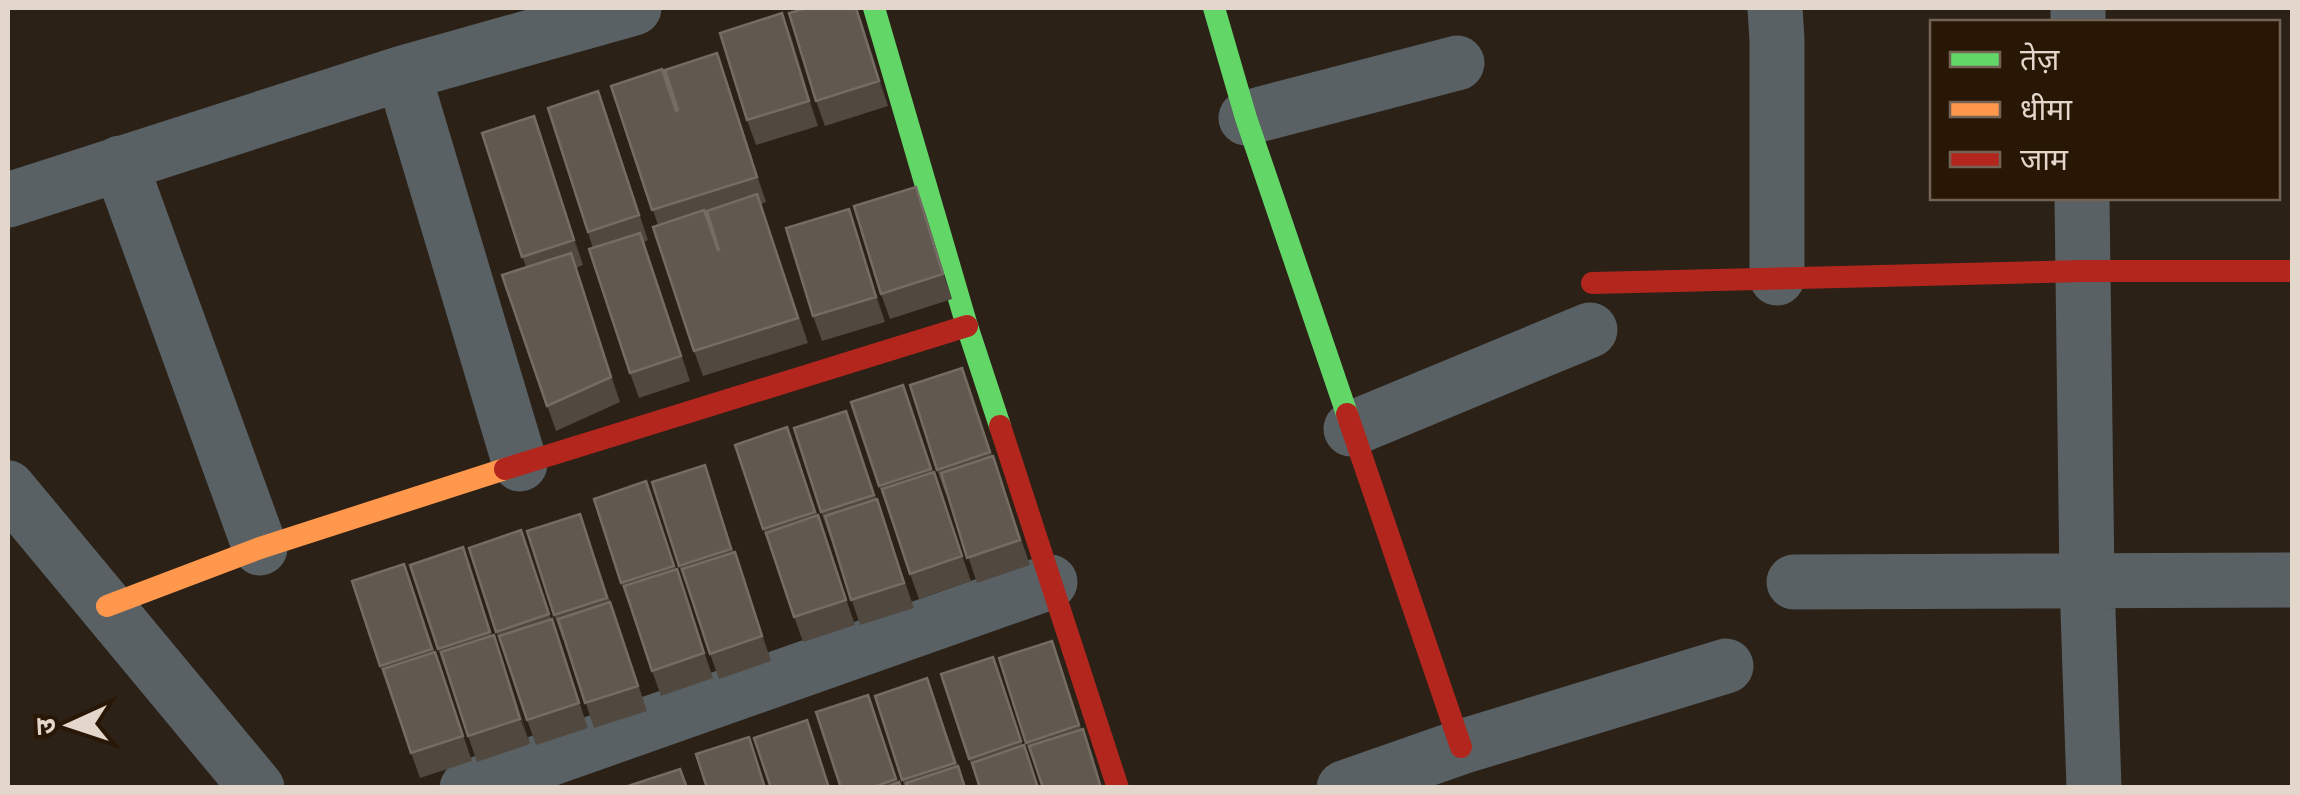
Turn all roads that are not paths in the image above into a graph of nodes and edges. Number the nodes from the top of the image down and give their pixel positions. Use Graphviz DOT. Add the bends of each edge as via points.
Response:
graph roads {
  1 [pos="634,8"];
  2 [pos="874,8"];
  3 [pos="1214,8"];
  4 [pos="1775,8"];
  5 [pos="1457,63"];
  6 [pos="403,73"];
  7 [pos="1246,118"];
  8 [pos="120,162"];
  9 [pos="8,200"];
  10 [pos="2082,200"];
  11 [pos="2084,271"];
  12 [pos="2292,271"];
  13 [pos="1777,278"];
  14 [pos="1591,307"];
  15 [pos="967,326"];
  16 [pos="1351,429"];
  17 [pos="520,464"];
  18 [pos="8,488"];
  19 [pos="260,548"];
  20 [pos="2292,580"];
  21 [pos="1050,582"];
  22 [pos="1794,582"];
  23 [pos="2088,582"];
  24 [pos="107,606"];
  25 [pos="1726,666"];
  26 [pos="1461,747"];
  27 [pos="256,788"];
  28 [pos="467,788"];
  29 [pos="1118,788"];
  30 [pos="1344,788"];
  31 [pos="2094,788"];
  1 -- 6 [label="street"];
  2 -- 15 [label="street"];
  3 -- 7 [label="street"];
  4 -- 13 [label="street"];
  5 -- 7 [label="street"];
  6 -- 8 [label="street"];
  6 -- 17 [label="street"];
  7 -- 16 [label="street"];
  8 -- 9 [label="street"];
  8 -- 19 [label="street"];
  10 -- 11 [label="street"];
  11 -- 12 [label="street"];
  11 -- 13 [label="street"];
  11 -- 23 [label="street"];
  13 -- 14 [label="street"];
  14 -- 16 [label="street"];
  15 -- 17 [label="street"];
  15 -- 21 [label="street"];
  16 -- 26 [label="street"];
  17 -- 19 [label="street"];
  18 -- 24 [label="street"];
  19 -- 24 [label="street"];
  20 -- 23 [label="street"];
  21 -- 28 [label="street"];
  21 -- 29 [label="street"];
  22 -- 23 [label="street"];
  23 -- 31 [label="street"];
  24 -- 27 [label="street"];
  25 -- 26 [label="street"];
  26 -- 30 [label="street"];
}
